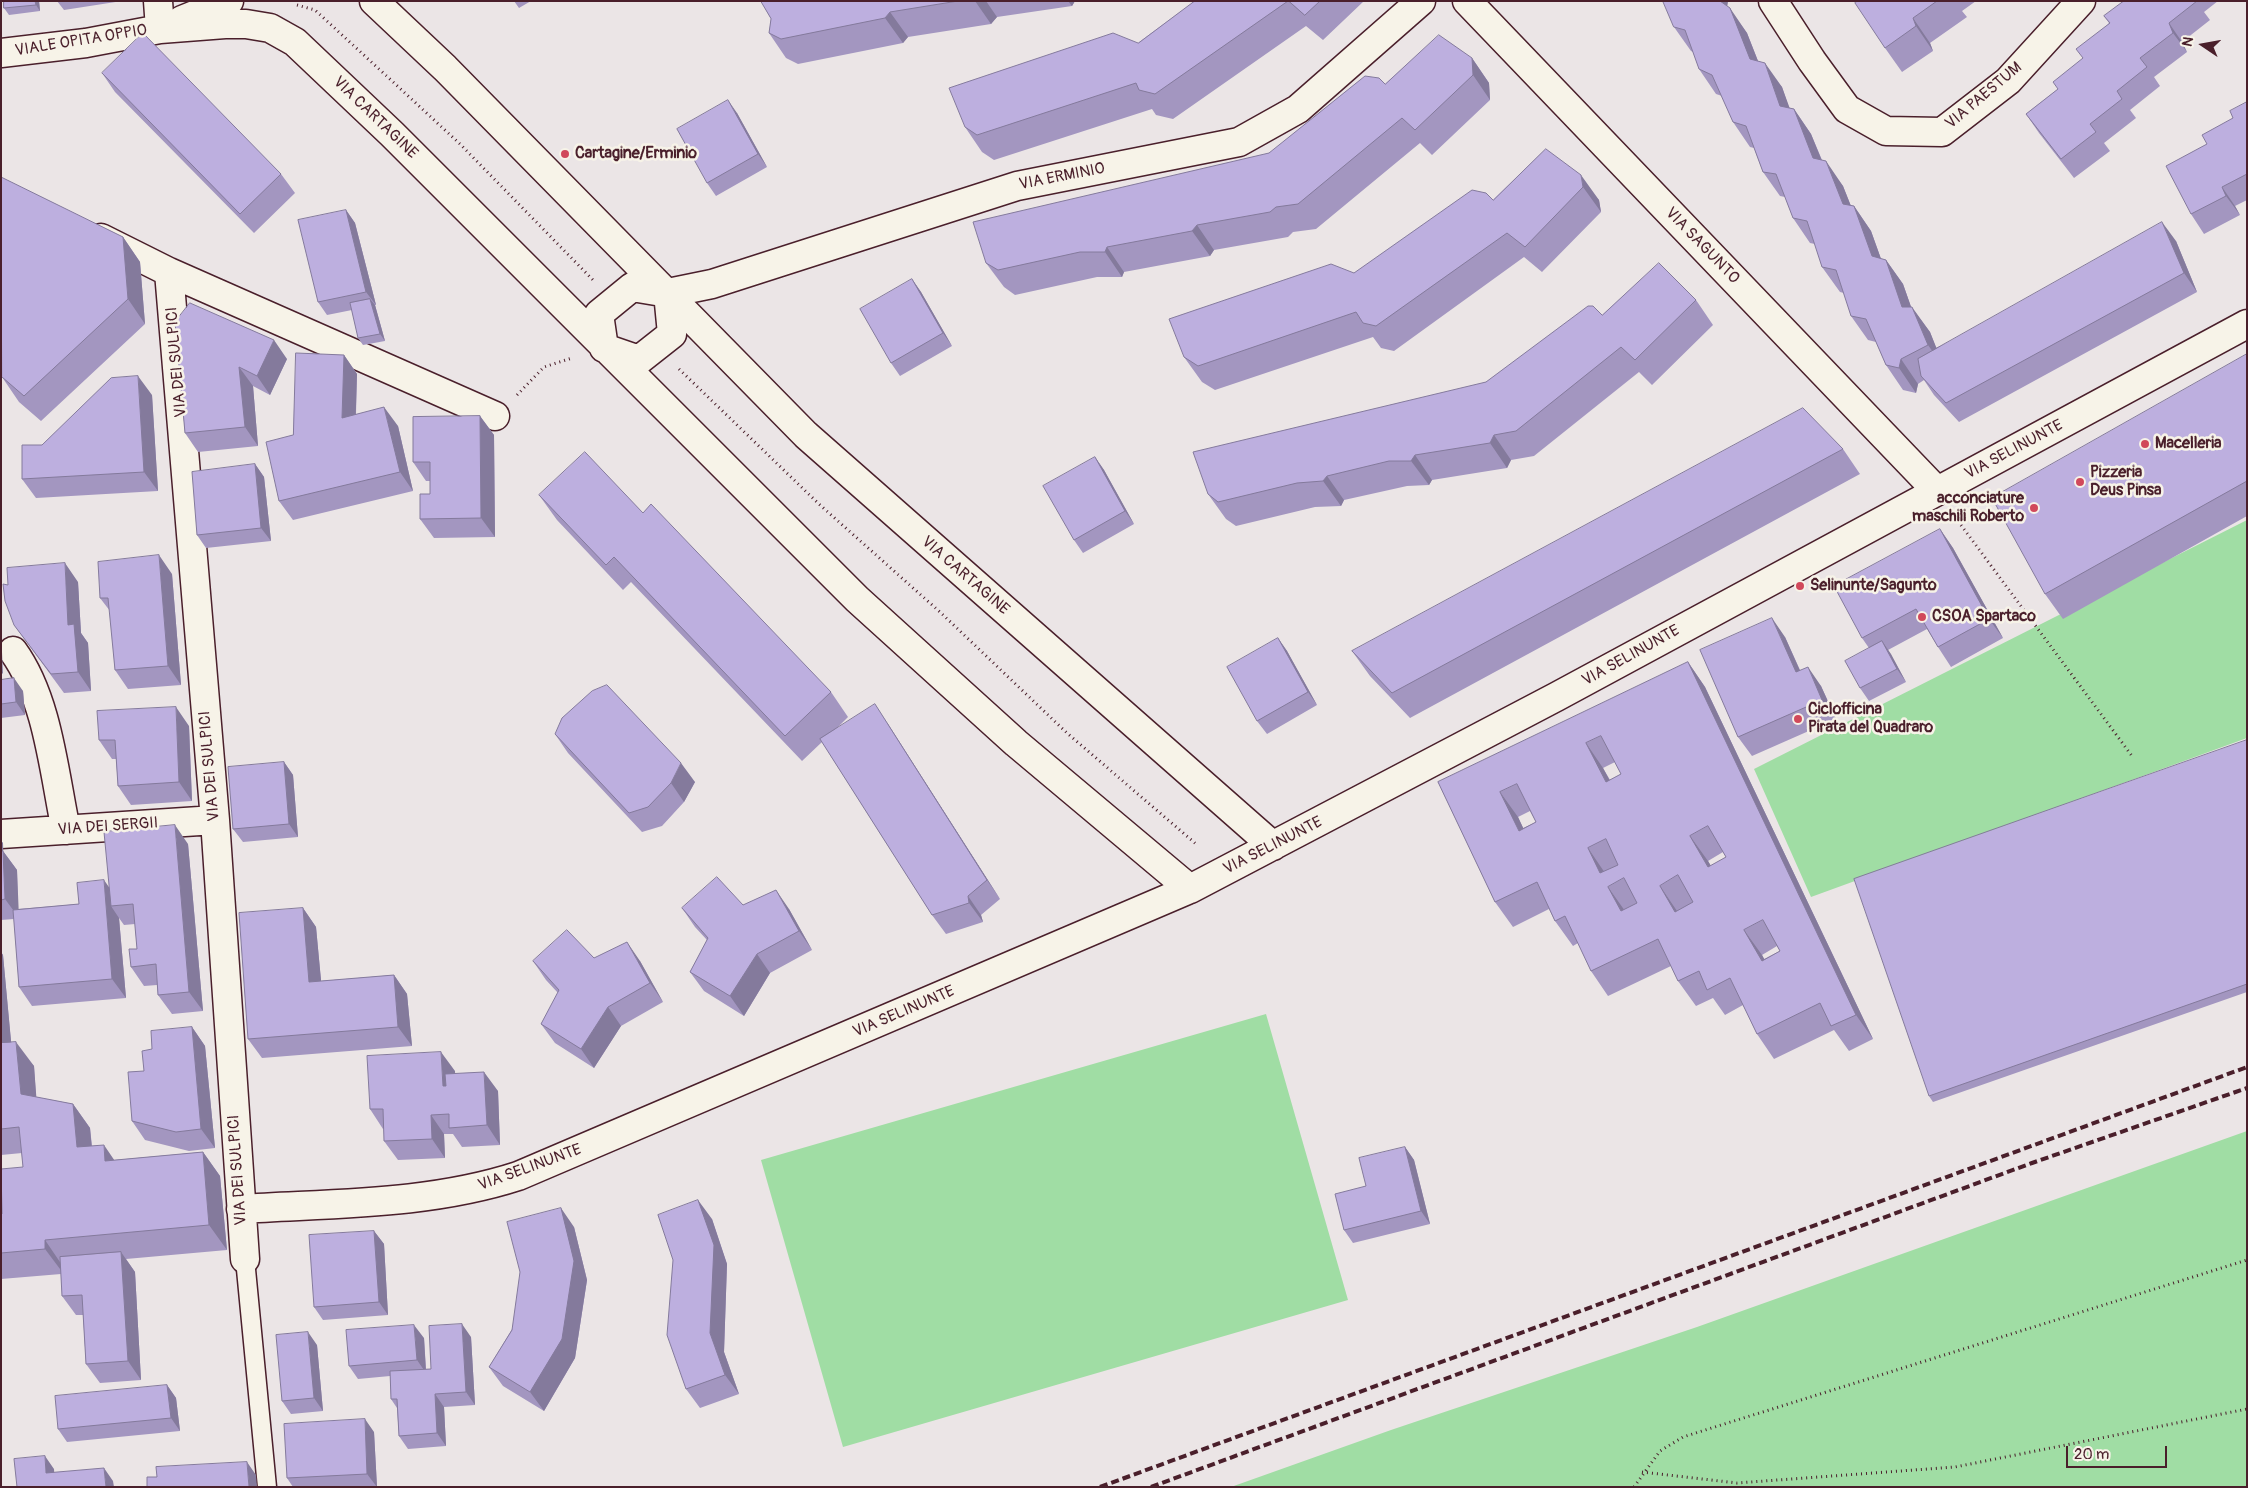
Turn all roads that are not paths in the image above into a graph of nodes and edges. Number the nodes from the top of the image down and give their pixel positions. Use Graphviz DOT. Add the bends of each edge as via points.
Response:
graph roads {
  1 [pos="158,1"];
  2 [pos="229,1"];
  3 [pos="374,1"];
  4 [pos="1421,1"];
  5 [pos="1468,1"];
  6 [pos="1773,1"];
  7 [pos="2081,1"];
  8 [pos="160,29"];
  9 [pos="1,53"];
  10 [pos="81,228"];
  11 [pos="169,272"];
  12 [pos="668,294"];
  13 [pos="2247,324"];
  14 [pos="604,348"];
  15 [pos="496,416"];
  16 [pos="1936,490"];
  17 [pos="13,651"];
  18 [pos="215,820"];
  19 [pos="66,830"];
  20 [pos="1,834"];
  21 [pos="1273,846"];
  22 [pos="1190,888"];
  23 [pos="241,1209"];
  24 [pos="245,1260"];
  25 [pos="267,1487"];
  1 -- 8 [label="street"];
  2 -- 8 [label="street"];
  3 -- 12 [label="street, VIA CARTAGINE" via="445,68"];
  4 -- 12 [label="street, VIA ERMINIO" via="1298,109 1239,142 1017,186 712,284"];
  5 -- 16 [label="street, VIA SAGUNTO"];
  6 -- 7 [label="street, VIA PAESTUM" via="1847,109 1886,131 1942,132 2008,81"];
  8 -- 9 [label="street, VIALE OPITA OPPIO" via="86,43"];
  8 -- 14 [label="street, VIA CARTAGINE" via="246,24 270,28 295,42 392,134"];
  10 -- 11 [label="street"];
  11 -- 15 [label="street"];
  11 -- 18 [label="street, VIA DEI SULPICI"];
  12 -- 14 [label="street" via="632,287 599,314"];
  12 -- 14 [label="street, VIA CARTAGINE" via="672,334 639,360"];
  12 -- 21 [label="street, VIA CARTAGINE" via="806,436"];
  13 -- 16 [label="street, VIA SELINUNTE"];
  14 -- 22 [label="street, VIA CARTAGINE" via="857,599 1016,743"];
  16 -- 21 [label="street, VIA SELINUNTE" via="1547,702"];
  17 -- 19 [label="street" via="26,672 38,703"];
  18 -- 19 [label="street, VIA DEI SERGII"];
  18 -- 23 [label="street, VIA DEI SULPICI"];
  19 -- 20 [label="street, VIA DEI SERGII"];
  21 -- 22 [label="street, VIA SELINUNTE"];
  22 -- 23 [label="street, VIA SELINUNTE" via="518,1176 434,1196"];
  23 -- 24 [label="street, VIA DEI SULPICI"];
  24 -- 25 [label="lane"];
}
